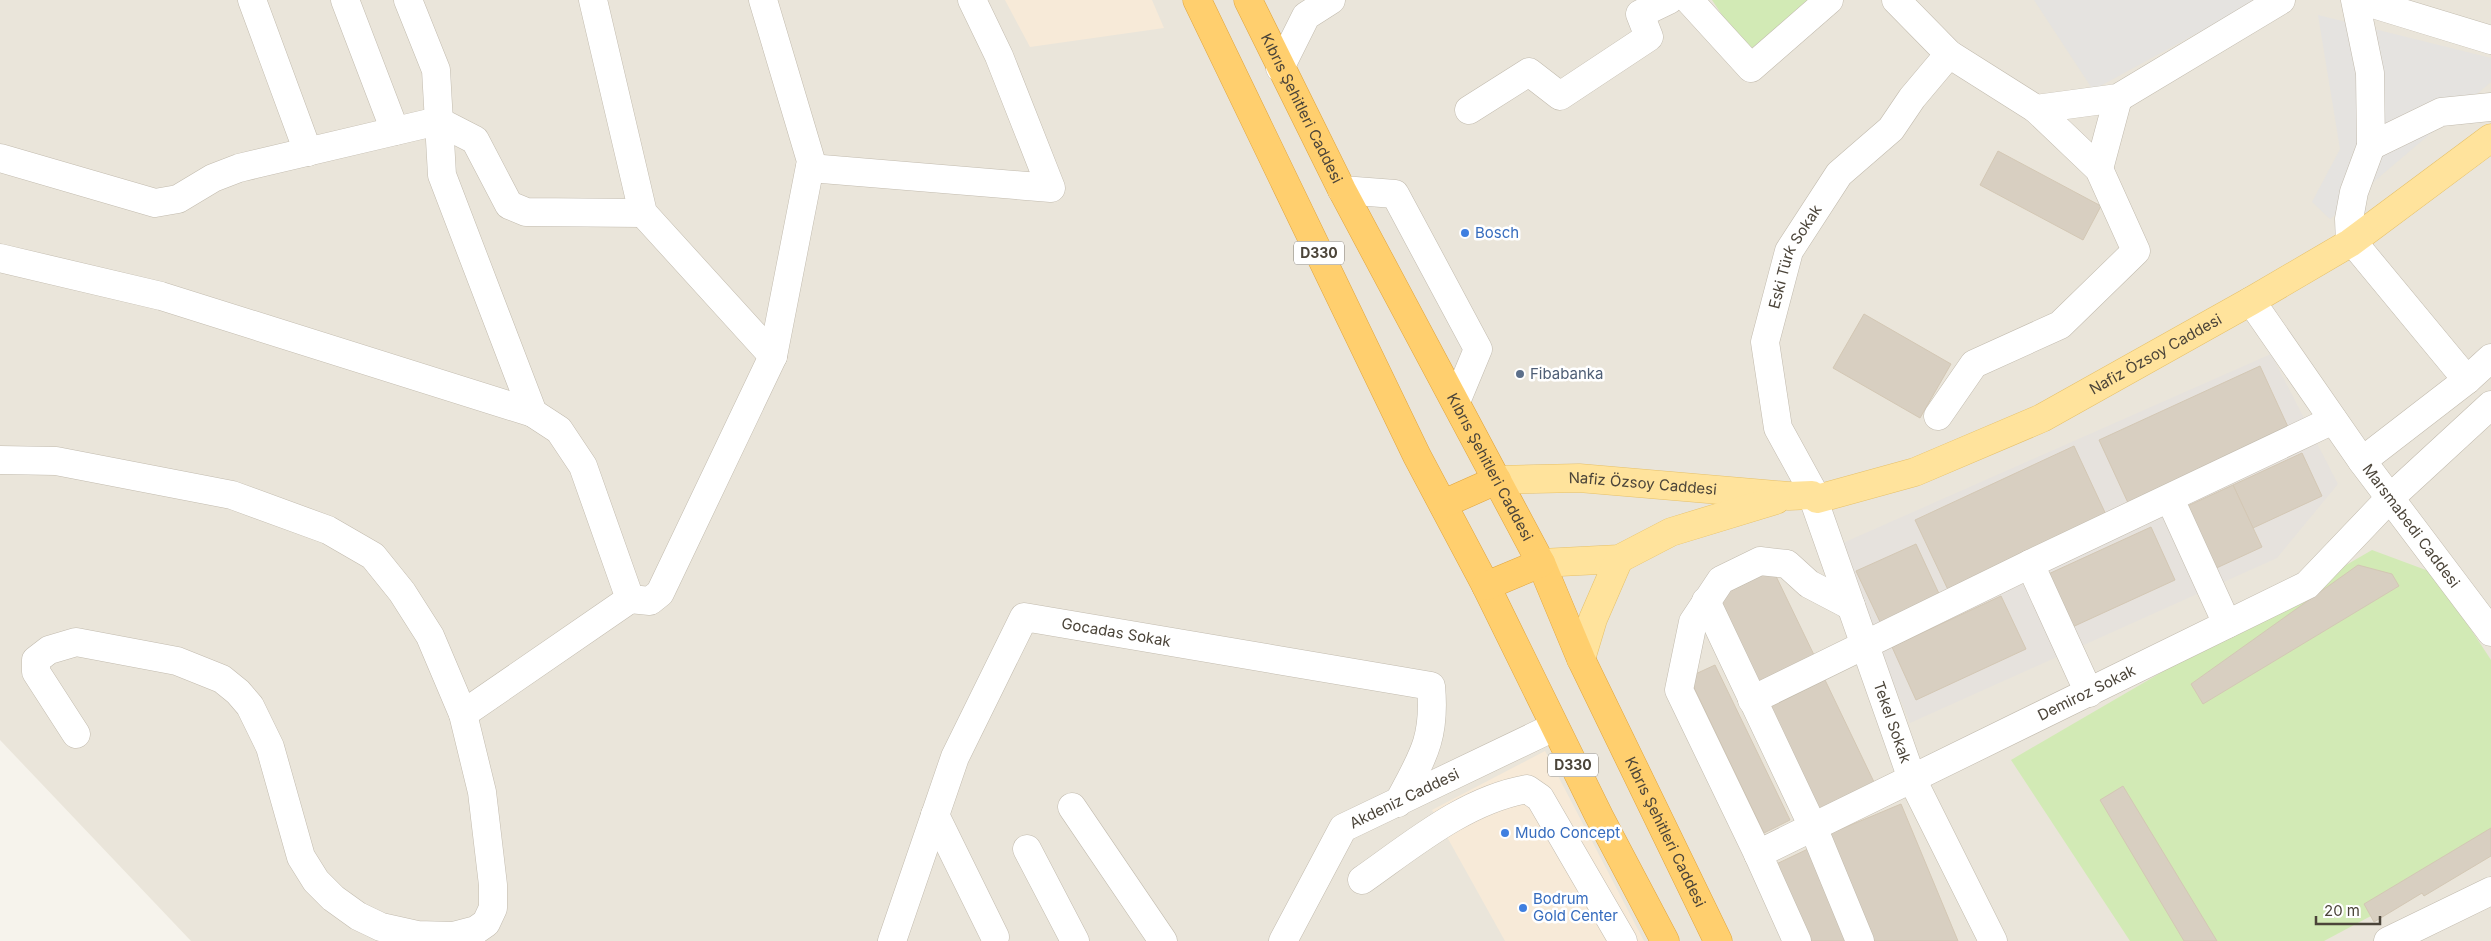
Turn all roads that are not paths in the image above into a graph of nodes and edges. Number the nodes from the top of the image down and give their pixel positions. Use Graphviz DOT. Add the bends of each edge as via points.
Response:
graph roads {
  1 [pos="252,0"];
  2 [pos="345,0"];
  3 [pos="408,0"];
  4 [pos="593,0"];
  5 [pos="763,0"];
  6 [pos="972,0"];
  7 [pos="1197,0"];
  8 [pos="1248,0"];
  9 [pos="1331,0"];
  10 [pos="1669,0"];
  11 [pos="1690,0"];
  12 [pos="1829,0"];
  13 [pos="1896,0"];
  14 [pos="2281,0"];
  15 [pos="2355,0"];
  16 [pos="2360,0"];
  17 [pos="2491,40"];
  18 [pos="1949,54"];
  19 [pos="1280,68"];
  20 [pos="2118,98"];
  21 [pos="2491,107"];
  22 [pos="2036,109"];
  23 [pos="1469,110"];
  24 [pos="438,121"];
  25 [pos="395,131"];
  26 [pos="2491,138"];
  27 [pos="2371,146"];
  28 [pos="308,152"];
  29 [pos="0,158"];
  30 [pos="810,168"];
  31 [pos="2098,169"];
  32 [pos="1342,190"];
  33 [pos="643,213"];
  34 [pos="2351,242"];
  35 [pos="0,258"];
  36 [pos="2251,301"];
  37 [pos="773,356"];
  38 [pos="2491,358"];
  39 [pos="2467,380"];
  40 [pos="1456,402"];
  41 [pos="2491,405"];
  42 [pos="533,413"];
  43 [pos="1938,416"];
  44 [pos="2333,420"];
  45 [pos="0,460"];
  46 [pos="2362,461"];
  47 [pos="1497,480"];
  48 [pos="1806,497"];
  49 [pos="2170,498"];
  50 [pos="2390,498"];
  51 [pos="1443,504"];
  52 [pos="1619,560"];
  53 [pos="1541,563"];
  54 [pos="2030,564"];
  55 [pos="1486,586"];
  56 [pos="630,600"];
  57 [pos="1706,601"];
  58 [pos="1851,606"];
  59 [pos="2227,624"];
  60 [pos="2491,632"];
  61 [pos="1864,644"];
  62 [pos="1581,659"];
  63 [pos="2089,692"];
  64 [pos="1752,700"];
  65 [pos="463,714"];
  66 [pos="1554,726"];
  67 [pos="76,734"];
  68 [pos="1912,779"];
  69 [pos="1398,803"];
  70 [pos="1072,807"];
  71 [pos="935,815"];
  72 [pos="1812,827"];
  73 [pos="1027,849"];
  74 [pos="1758,854"];
  75 [pos="1362,880"];
  76 [pos="2491,891"];
  77 [pos="995,937"];
  78 [pos="1985,938"];
  79 [pos="892,941"];
  80 [pos="1075,941"];
  81 [pos="1162,941"];
  82 [pos="1283,941"];
  83 [pos="1622,941"];
  84 [pos="1665,941"];
  85 [pos="1718,941"];
  86 [pos="1797,941"];
  87 [pos="1860,941"];
  88 [pos="2388,941"];
  1 -- 28 [label="street"];
  2 -- 25 [label="street"];
  3 -- 24 [label="street" via="436,70"];
  4 -- 33 [label="street"];
  5 -- 30 [label="street" via="811,161"];
  6 -- 30 [label="street" via="999,56 1050,188"];
  7 -- 51 [label="highway, D330"];
  8 -- 19 [label="highway, Kıbrıs Şehitleri Caddesi"];
  9 -- 19 [label="street" via="1306,16"];
  10 -- 23 [label="street" via="1640,14 1649,37 1560,96 1529,72"];
  11 -- 12 [label="street" via="1752,68"];
  13 -- 18 [label="street"];
  14 -- 20 [label="street"];
  15 -- 27 [label="street" via="2370,73"];
  16 -- 17 [label="street"];
  18 -- 22 [label="street"];
  18 -- 48 [label="street, Eski Türk Sokak" via="1891,129 1839,174 1790,251 1765,342 1778,428"];
  19 -- 32 [label="highway, Kıbrıs Şehitleri Caddesi"];
  20 -- 22 [label="street"];
  20 -- 31 [label="street"];
  21 -- 27 [label="street" via="2441,112"];
  22 -- 31 [label="street"];
  24 -- 25 [label="street"];
  24 -- 33 [label="street" via="475,140 509,206 526,212"];
  24 -- 42 [label="street" via="442,175"];
  25 -- 28 [label="street"];
  26 -- 34 [label="main road, Nafiz Özsoy Caddesi"];
  27 -- 34 [label="street" via="2354,192 2349,219"];
  28 -- 29 [label="street" via="240,168 213,178 178,199 155,203"];
  30 -- 37 [label="street"];
  31 -- 43 [label="street" via="2136,251 2060,324 1974,364"];
  32 -- 40 [label="highway, Kıbrıs Şehitleri Caddesi"];
  32 -- 40 [label="street" via="1395,194 1405,212 1478,349"];
  33 -- 37 [label="street"];
  34 -- 36 [label="main road, Nafiz Özsoy Caddesi"];
  34 -- 39 [label="street"];
  35 -- 42 [label="street" via="161,296"];
  36 -- 44 [label="street, Marsmabedi Caddesi"];
  36 -- 48 [label="main road, Nafiz Özsoy Caddesi" via="2042,418 1915,472"];
  37 -- 56 [label="street" via="660,593 650,601"];
  38 -- 39 [label="street"];
  39 -- 46 [label="street"];
  40 -- 47 [label="highway, Kıbrıs Şehitleri Caddesi"];
  41 -- 50 [label="street, Demiroz Sokak"];
  42 -- 56 [label="street" via="558,430 583,466"];
  44 -- 46 [label="street, Marsmabedi Caddesi"];
  44 -- 49 [label="street"];
  45 -- 65 [label="street" via="56,461 232,495 328,530 373,556 402,592 430,636"];
  46 -- 50 [label="street, Marsmabedi Caddesi"];
  47 -- 48 [label="main road, Nafiz Özsoy Caddesi" via="1579,478"];
  47 -- 51 [label="highway"];
  47 -- 53 [label="highway, Kıbrıs Şehitleri Caddesi"];
  48 -- 52 [label="main road, Nafiz Özsoy Caddesi" via="1671,532"];
  48 -- 58 [label="street, Tekel Sokak"];
  49 -- 54 [label="street"];
  49 -- 59 [label="street"];
  50 -- 59 [label="street, Demiroz Sokak" via="2307,584"];
  50 -- 60 [label="street, Marsmabedi Caddesi"];
  51 -- 55 [label="highway, D330"];
  52 -- 53 [label="main road, Nafiz Özsoy Caddesi"];
  52 -- 62 [label="main road" via="1593,619"];
  53 -- 55 [label="highway"];
  53 -- 62 [label="highway, Kıbrıs Şehitleri Caddesi"];
  54 -- 61 [label="street"];
  54 -- 63 [label="street"];
  55 -- 66 [label="highway, D330"];
  56 -- 65 [label="street"];
  57 -- 58 [label="street" via="1721,580 1760,561 1787,564 1809,584"];
  57 -- 64 [label="street"];
  57 -- 74 [label="street" via="1693,622 1679,690"];
  58 -- 61 [label="street, Tekel Sokak"];
  59 -- 63 [label="street, Demiroz Sokak"];
  61 -- 64 [label="street"];
  61 -- 68 [label="street, Tekel Sokak"];
  62 -- 85 [label="highway, Kıbrıs Şehitleri Caddesi"];
  63 -- 68 [label="street, Demiroz Sokak"];
  64 -- 72 [label="street"];
  65 -- 67 [label="street" via="482,792 493,908 486,923 476,930 453,936 417,935 381,926 358,916 316,881 300,857 270,747 250,706 222,679 177,661 76,642 49,650 36,660 36,672"];
  66 -- 69 [label="street, Akdeniz Caddesi"];
  66 -- 84 [label="highway, D330"];
  68 -- 72 [label="street, Demiroz Sokak"];
  68 -- 78 [label="street, Tekel Sokak"];
  69 -- 71 [label="street, Gocadas Sokak" via="1426,750 1433,715 1431,686 1024,617 955,757"];
  69 -- 82 [label="street, Akdeniz Caddesi" via="1343,828"];
  70 -- 81 [label="street"];
  71 -- 77 [label="street"];
  71 -- 79 [label="street, Gocadas Sokak"];
  72 -- 74 [label="street, Demiroz Sokak"];
  72 -- 87 [label="street"];
  73 -- 80 [label="street"];
  74 -- 86 [label="street"];
  75 -- 83 [label="street" via="1470,809 1527,789 1540,798"];
  76 -- 88 [label="street"];
}
